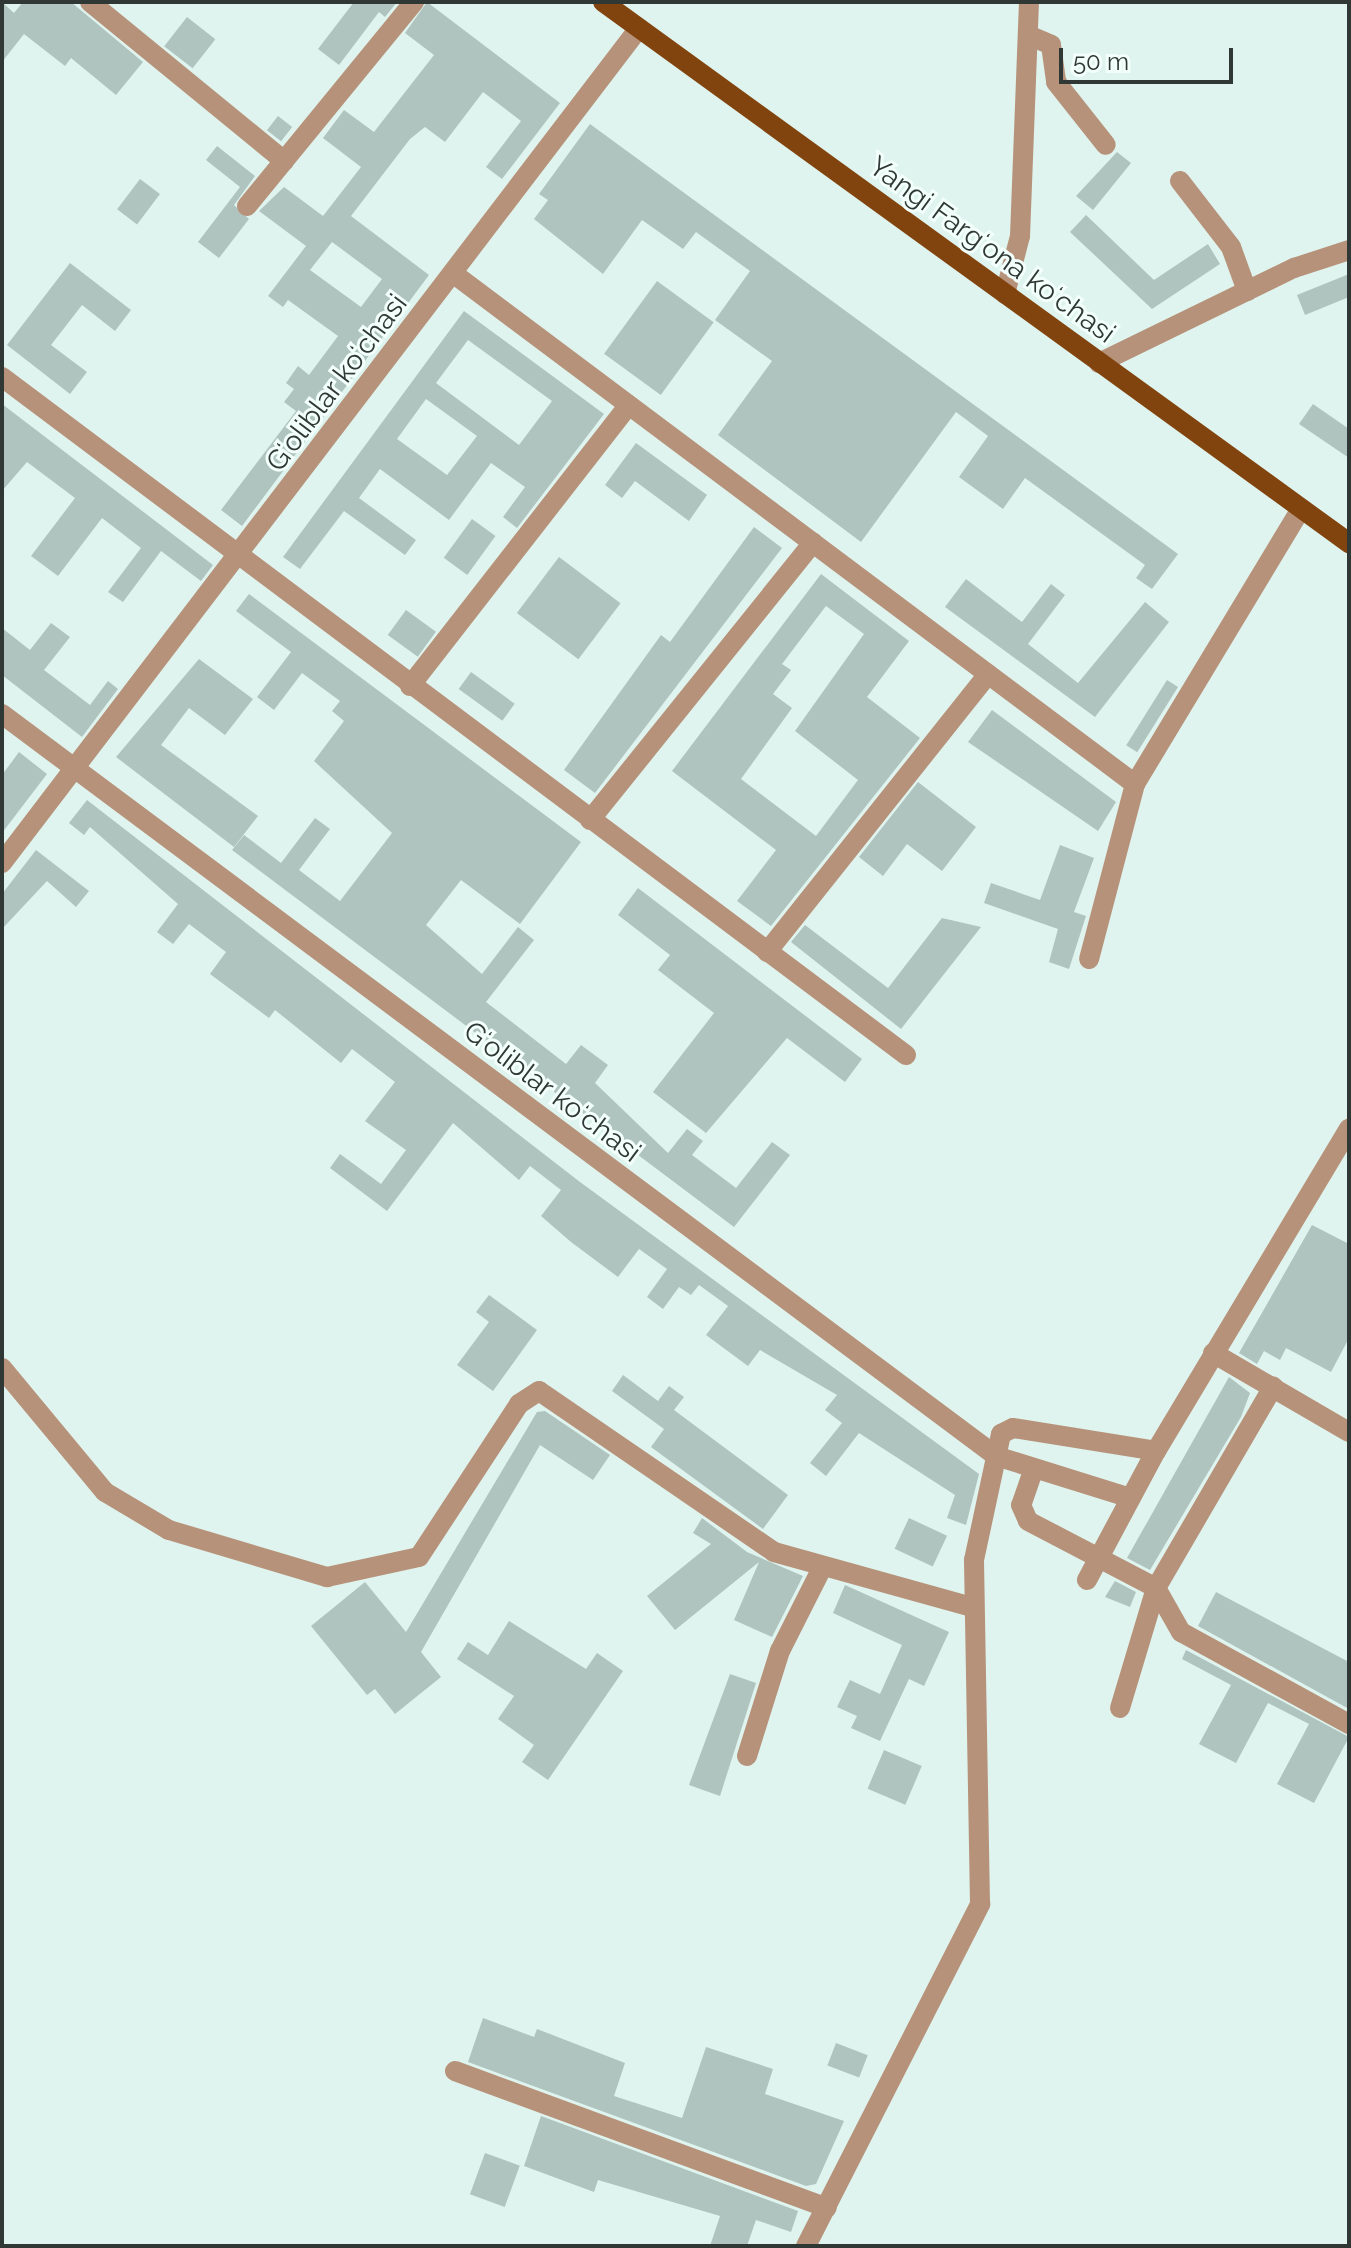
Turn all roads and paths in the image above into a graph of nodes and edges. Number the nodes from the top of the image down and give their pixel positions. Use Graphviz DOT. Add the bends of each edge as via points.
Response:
graph roads {
  1 [pos="90,2"];
  2 [pos="414,2"];
  3 [pos="603,2"];
  4 [pos="1029,2"];
  5 [pos="639,28"];
  6 [pos="1028,35"];
  7 [pos="1106,145"];
  8 [pos="284,161"];
  9 [pos="1180,181"];
  10 [pos="247,206"];
  11 [pos="1349,250"];
  12 [pos="454,274"];
  13 [pos="1247,291"];
  14 [pos="1005,294"];
  15 [pos="1099,363"];
  16 [pos="2,377"];
  17 [pos="629,405"];
  18 [pos="1301,509"];
  19 [pos="813,543"];
  20 [pos="1349,543"];
  21 [pos="238,559"];
  22 [pos="988,674"];
  23 [pos="410,686"];
  24 [pos="2,714"];
  25 [pos="77,770"];
  26 [pos="1135,784"];
  27 [pos="590,820"];
  28 [pos="2,863"];
  29 [pos="767,952"];
  30 [pos="1089,959"];
  31 [pos="906,1055"];
  32 [pos="1349,1128"];
  33 [pos="1213,1353"];
  34 [pos="2,1368"];
  35 [pos="1273,1387"];
  36 [pos="1349,1432"];
  37 [pos="1156,1451"];
  38 [pos="996,1456"];
  39 [pos="1033,1471"];
  40 [pos="1131,1498"];
  41 [pos="1099,1558"];
  42 [pos="822,1568"];
  43 [pos="1087,1580"];
  44 [pos="1156,1588"];
  45 [pos="972,1607"];
  46 [pos="1120,1708"];
  47 [pos="1349,1724"];
  48 [pos="747,1756"];
  49 [pos="455,2071"];
  50 [pos="827,2208"];
  51 [pos="806,2246"];
  1 -- 8 [label="street"];
  2 -- 8 [label="street"];
  3 -- 5 [label="main road, Yangi Fargʻona koʻchasi"];
  4 -- 6 [label="street"];
  5 -- 12 [label="street, Gʻoliblar koʻchasi"];
  5 -- 14 [label="main road, Yangi Fargʻona koʻchasi"];
  6 -- 7 [label="street" via="1051,45 1056,82"];
  6 -- 14 [label="street" via="1020,236"];
  8 -- 10 [label="street"];
  9 -- 13 [label="street" via="1231,247"];
  11 -- 13 [label="street"];
  12 -- 17 [label="street"];
  12 -- 21 [label="street, Gʻoliblar koʻchasi"];
  13 -- 15 [label="street"];
  14 -- 15 [label="main road, Yangi Fargʻona koʻchasi"];
  15 -- 18 [label="main road, Yangi Fargʻona koʻchasi"];
  16 -- 21 [label="street"];
  17 -- 19 [label="street"];
  17 -- 23 [label="street"];
  18 -- 20 [label="main road, Yangi Fargʻona koʻchasi"];
  18 -- 26 [label="street"];
  19 -- 22 [label="street"];
  19 -- 27 [label="street"];
  21 -- 23 [label="street"];
  21 -- 25 [label="street, Gʻoliblar koʻchasi"];
  22 -- 26 [label="street"];
  22 -- 29 [label="street"];
  23 -- 27 [label="street"];
  24 -- 25 [label="street, Gʻoliblar koʻchasi"];
  25 -- 28 [label="street, Gʻoliblar koʻchasi"];
  25 -- 38 [label="street, Gʻoliblar koʻchasi"];
  26 -- 30 [label="street"];
  27 -- 29 [label="street"];
  29 -- 31 [label="street"];
  32 -- 33 [label="street"];
  33 -- 35 [label="street"];
  33 -- 37 [label="street"];
  34 -- 42 [label="street" via="105,1492 169,1530 327,1577 419,1557 519,1404 539,1391 774,1552"];
  35 -- 36 [label="street"];
  35 -- 44 [label="street"];
  37 -- 38 [label="street" via="1013,1428 1001,1434"];
  37 -- 40 [label="street"];
  38 -- 39 [label="street, Gʻoliblar koʻchasi"];
  38 -- 45 [label="street"];
  39 -- 40 [label="street, Gʻoliblar koʻchasi"];
  39 -- 41 [label="street" via="1021,1505 1028,1521"];
  40 -- 41 [label="street"];
  41 -- 43 [label="street"];
  41 -- 44 [label="street"];
  42 -- 45 [label="street"];
  42 -- 48 [label="street" via="780,1651"];
  44 -- 46 [label="street"];
  44 -- 47 [label="street" via="1181,1632"];
  45 -- 50 [label="street" via="980,1904"];
  49 -- 50 [label="street"];
  50 -- 51 [label="street"];
}
